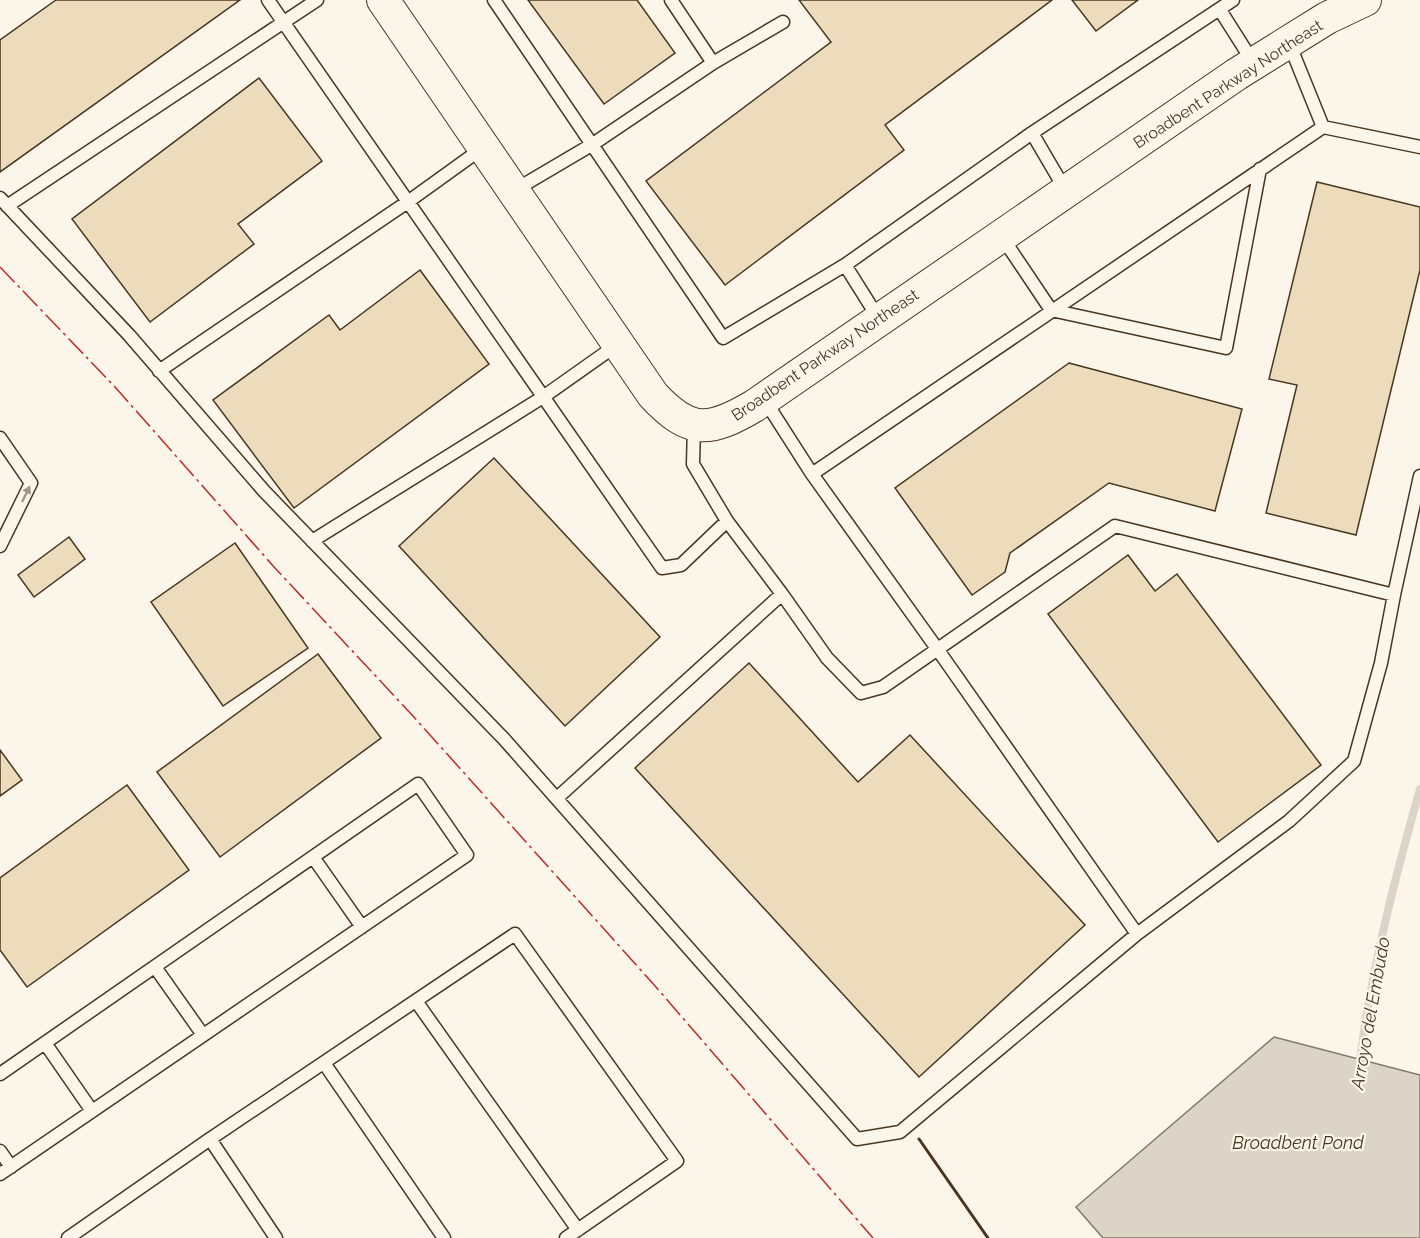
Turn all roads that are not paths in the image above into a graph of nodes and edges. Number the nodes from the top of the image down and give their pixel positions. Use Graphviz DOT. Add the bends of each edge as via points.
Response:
graph roads {
  1 [pos="268,0"];
  2 [pos="317,0"];
  3 [pos="383,0"];
  4 [pos="494,0"];
  5 [pos="671,0"];
  6 [pos="1233,0"];
  7 [pos="1365,0"];
  8 [pos="1220,10"];
  9 [pos="783,22"];
  10 [pos="284,23"];
  11 [pos="1288,43"];
  12 [pos="713,63"];
  13 [pos="1254,63"];
  14 [pos="1323,127"];
  15 [pos="1032,133"];
  16 [pos="593,144"];
  17 [pos="484,147"];
  18 [pos="1420,147"];
  19 [pos="1260,169"];
  20 [pos="513,191"];
  21 [pos="1066,192"];
  22 [pos="409,201"];
  23 [pos="4,202"];
  24 [pos="1001,236"];
  25 [pos="845,265"];
  26 [pos="1051,310"];
  27 [pos="879,319"];
  28 [pos="618,344"];
  29 [pos="159,371"];
  30 [pos="543,397"];
  31 [pos="764,399"];
  32 [pos="694,424"];
  33 [pos="0,438"];
  34 [pos="812,474"];
  35 [pos="1420,476"];
  36 [pos="727,521"];
  37 [pos="312,541"];
  38 [pos="0,546"];
  39 [pos="782,594"];
  40 [pos="1394,595"];
  41 [pos="938,650"];
  42 [pos="557,798"];
  43 [pos="313,857"];
  44 [pos="362,927"];
  45 [pos="1137,934"];
  46 [pos="155,967"];
  47 [pos="416,1001"];
  48 [pos="204,1035"];
  49 [pos="45,1043"];
  50 [pos="324,1063"];
  51 [pos="0,1074"];
  52 [pos="92,1111"];
  53 [pos="210,1139"];
  54 [pos="0,1151"];
  55 [pos="11,1167"];
  56 [pos="0,1174"];
  57 [pos="578,1230"];
  58 [pos="68,1238"];
  59 [pos="276,1238"];
  60 [pos="444,1238"];
  61 [pos="566,1238"];
  1 -- 10 [label="lane"];
  2 -- 10 [label="lane"];
  3 -- 17 [label="street"];
  4 -- 16 [label="lane"];
  5 -- 12 [label="lane"];
  6 -- 8 [label="lane"];
  7 -- 11 [label="street, Broadbent Parkway Northeast"];
  8 -- 13 [label="lane"];
  8 -- 15 [label="lane"];
  9 -- 12 [label="lane"];
  10 -- 22 [label="lane"];
  10 -- 23 [label="lane"];
  11 -- 13 [label="street, Broadbent Parkway Northeast"];
  11 -- 14 [label="lane"];
  12 -- 16 [label="lane"];
  13 -- 21 [label="street, Broadbent Parkway Northeast"];
  14 -- 18 [label="lane"];
  14 -- 19 [label="lane"];
  15 -- 21 [label="lane"];
  15 -- 25 [label="lane"];
  16 -- 20 [label="lane"];
  16 -- 25 [label="lane" via="723,338"];
  17 -- 20 [label="street"];
  17 -- 22 [label="lane"];
  19 -- 26 [label="lane"];
  19 -- 26 [label="lane" via="1226,348"];
  20 -- 28 [label="street"];
  21 -- 24 [label="street, Broadbent Parkway Northeast"];
  22 -- 29 [label="lane"];
  22 -- 30 [label="lane"];
  23 -- 29 [label="lane"];
  24 -- 26 [label="lane"];
  24 -- 27 [label="street, Broadbent Parkway Northeast"];
  25 -- 27 [label="lane"];
  26 -- 34 [label="lane"];
  27 -- 31 [label="street, Broadbent Parkway Northeast"];
  28 -- 30 [label="lane"];
  28 -- 32 [label="street" via="665,408"];
  29 -- 37 [label="lane"];
  30 -- 36 [label="lane" via="662,567 681,565"];
  30 -- 37 [label="lane"];
  31 -- 32 [label="street, Broadbent Parkway Northeast" via="729,421"];
  31 -- 34 [label="lane"];
  32 -- 36 [label="lane" via="693,464"];
  38 -- 33 [label="lane, one-way" via="31,483"];
  34 -- 41 [label="lane"];
  35 -- 40 [label="lane"];
  36 -- 39 [label="lane"];
  37 -- 42 [label="lane"];
  39 -- 41 [label="lane" via="827,658 861,693 883,687"];
  39 -- 42 [label="lane"];
  40 -- 41 [label="lane" via="1115,526"];
  40 -- 45 [label="lane" via="1381,663 1354,761 1289,821"];
  41 -- 45 [label="lane"];
  42 -- 45 [label="lane" via="857,1139 900,1132"];
  43 -- 44 [label="lane"];
  43 -- 44 [label="lane" via="418,784 467,855"];
  43 -- 46 [label="lane"];
  44 -- 48 [label="lane"];
  46 -- 48 [label="lane"];
  46 -- 49 [label="lane"];
  47 -- 50 [label="lane"];
  47 -- 57 [label="lane"];
  47 -- 57 [label="lane" via="515,934 677,1161"];
  48 -- 52 [label="lane"];
  49 -- 51 [label="lane"];
  49 -- 52 [label="lane"];
  50 -- 53 [label="lane"];
  50 -- 60 [label="lane"];
  52 -- 55 [label="lane"];
  53 -- 58 [label="lane"];
  53 -- 59 [label="lane"];
  54 -- 55 [label="lane"];
  55 -- 56 [label="lane"];
  57 -- 61 [label="lane"];
}
